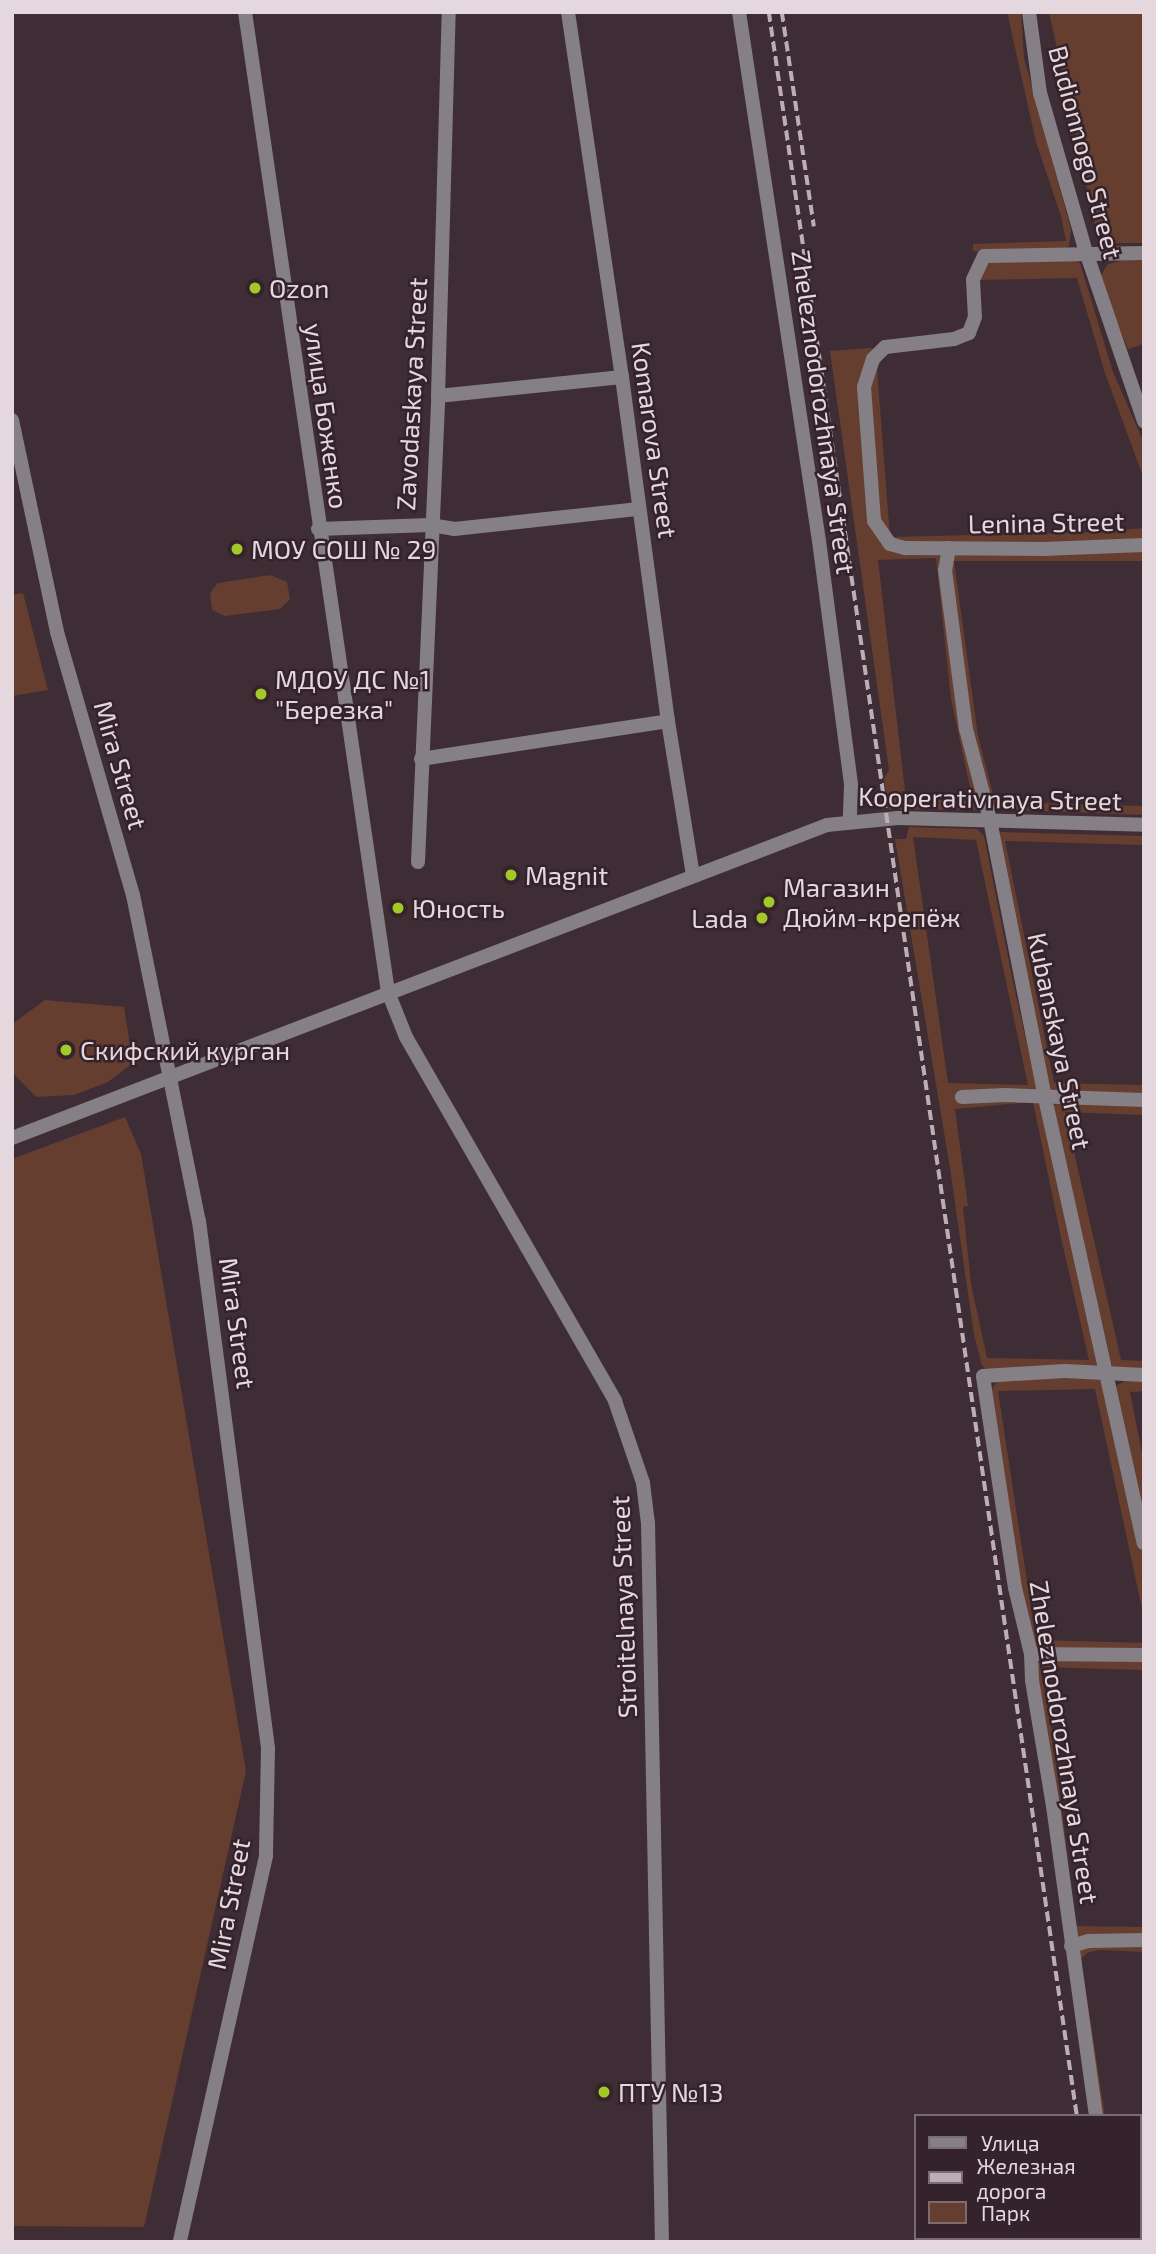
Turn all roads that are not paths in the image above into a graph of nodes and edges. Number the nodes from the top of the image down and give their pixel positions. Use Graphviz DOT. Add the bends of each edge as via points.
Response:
graph roads {
  1 [pos="245,12"];
  2 [pos="449,12"];
  3 [pos="568,12"];
  4 [pos="739,12"];
  5 [pos="1029,12"];
  6 [pos="1086,252"];
  7 [pos="1144,253"];
  8 [pos="622,377"];
  9 [pos="438,396"];
  10 [pos="12,420"];
  11 [pos="1144,421"];
  12 [pos="639,509"];
  13 [pos="430,525"];
  14 [pos="318,529"];
  15 [pos="1144,545"];
  16 [pos="949,548"];
  17 [pos="668,721"];
  18 [pos="421,759"];
  19 [pos="850,820"];
  20 [pos="990,820"];
  21 [pos="1144,825"];
  22 [pos="418,862"];
  23 [pos="693,875"];
  24 [pos="388,992"];
  25 [pos="171,1076"];
  26 [pos="962,1097"];
  27 [pos="1045,1098"];
  28 [pos="1144,1100"];
  29 [pos="12,1138"];
  30 [pos="1107,1372"];
  31 [pos="1144,1375"];
  32 [pos="1144,1543"];
  33 [pos="1031,1654"];
  34 [pos="1144,1655"];
  35 [pos="1144,1940"];
  36 [pos="1071,1946"];
  37 [pos="1096,2114"];
  38 [pos="180,2242"];
  39 [pos="662,2242"];
  1 -- 14 [label="street, улица Боженко"];
  2 -- 9 [label="street, Zavodaskaya Street"];
  3 -- 8 [label="street, Komarova Street"];
  4 -- 19 [label="street, Zheleznodorozhnaya Street" via="819,541 851,785"];
  5 -- 6 [label="street, Budionnogo Street" via="1040,93"];
  6 -- 7 [label="street"];
  6 -- 11 [label="street, Budionnogo Street"];
  6 -- 16 [label="street, Zheleznodorozhnaya Street" via="984,256 973,280 975,317 969,332 954,340 885,346 873,359 864,387 874,521 890,544"];
  8 -- 9 [label="street"];
  8 -- 12 [label="street, Komarova Street"];
  9 -- 13 [label="street, Zavodaskaya Street"];
  10 -- 25 [label="street, Mira Street" via="58,632 133,895"];
  12 -- 13 [label="street" via="454,529"];
  12 -- 17 [label="street, Komarova Street"];
  13 -- 14 [label="street"];
  13 -- 18 [label="street, Zavodaskaya Street"];
  14 -- 24 [label="street, улица Боженко"];
  15 -- 16 [label="street, Lenina Street"];
  16 -- 20 [label="street, Kubanskaya Street" via="945,570 966,729"];
  17 -- 18 [label="street"];
  17 -- 23 [label="street, Komarova Street"];
  18 -- 22 [label="street, Zavodaskaya Street"];
  19 -- 20 [label="street, Kooperativnaya Street"];
  19 -- 23 [label="street, Kooperativnaya Street"];
  20 -- 21 [label="street, Kooperativnaya Street"];
  20 -- 27 [label="street, Kubanskaya Street"];
  23 -- 24 [label="street, Kooperativnaya Street"];
  24 -- 25 [label="street, Kooperativnaya Street"];
  24 -- 39 [label="street, Stroitelnaya Street" via="406,1037 615,1401 643,1483 648,1522"];
  25 -- 29 [label="street, Kooperativnaya Street"];
  25 -- 38 [label="street, Mira Street" via="199,1221 268,1748 266,1856"];
  26 -- 27 [label="street" via="1005,1094"];
  27 -- 28 [label="street"];
  27 -- 30 [label="street, Kubanskaya Street"];
  30 -- 31 [label="street"];
  30 -- 32 [label="street, Kubanskaya Street"];
  30 -- 33 [label="street, Zheleznodorozhnaya Street" via="983,1376 1015,1588"];
  33 -- 34 [label="street"];
  33 -- 36 [label="street, Zheleznodorozhnaya Street"];
  35 -- 36 [label="street" via="1089,1941"];
  36 -- 37 [label="street, Zheleznodorozhnaya Street"];
}
